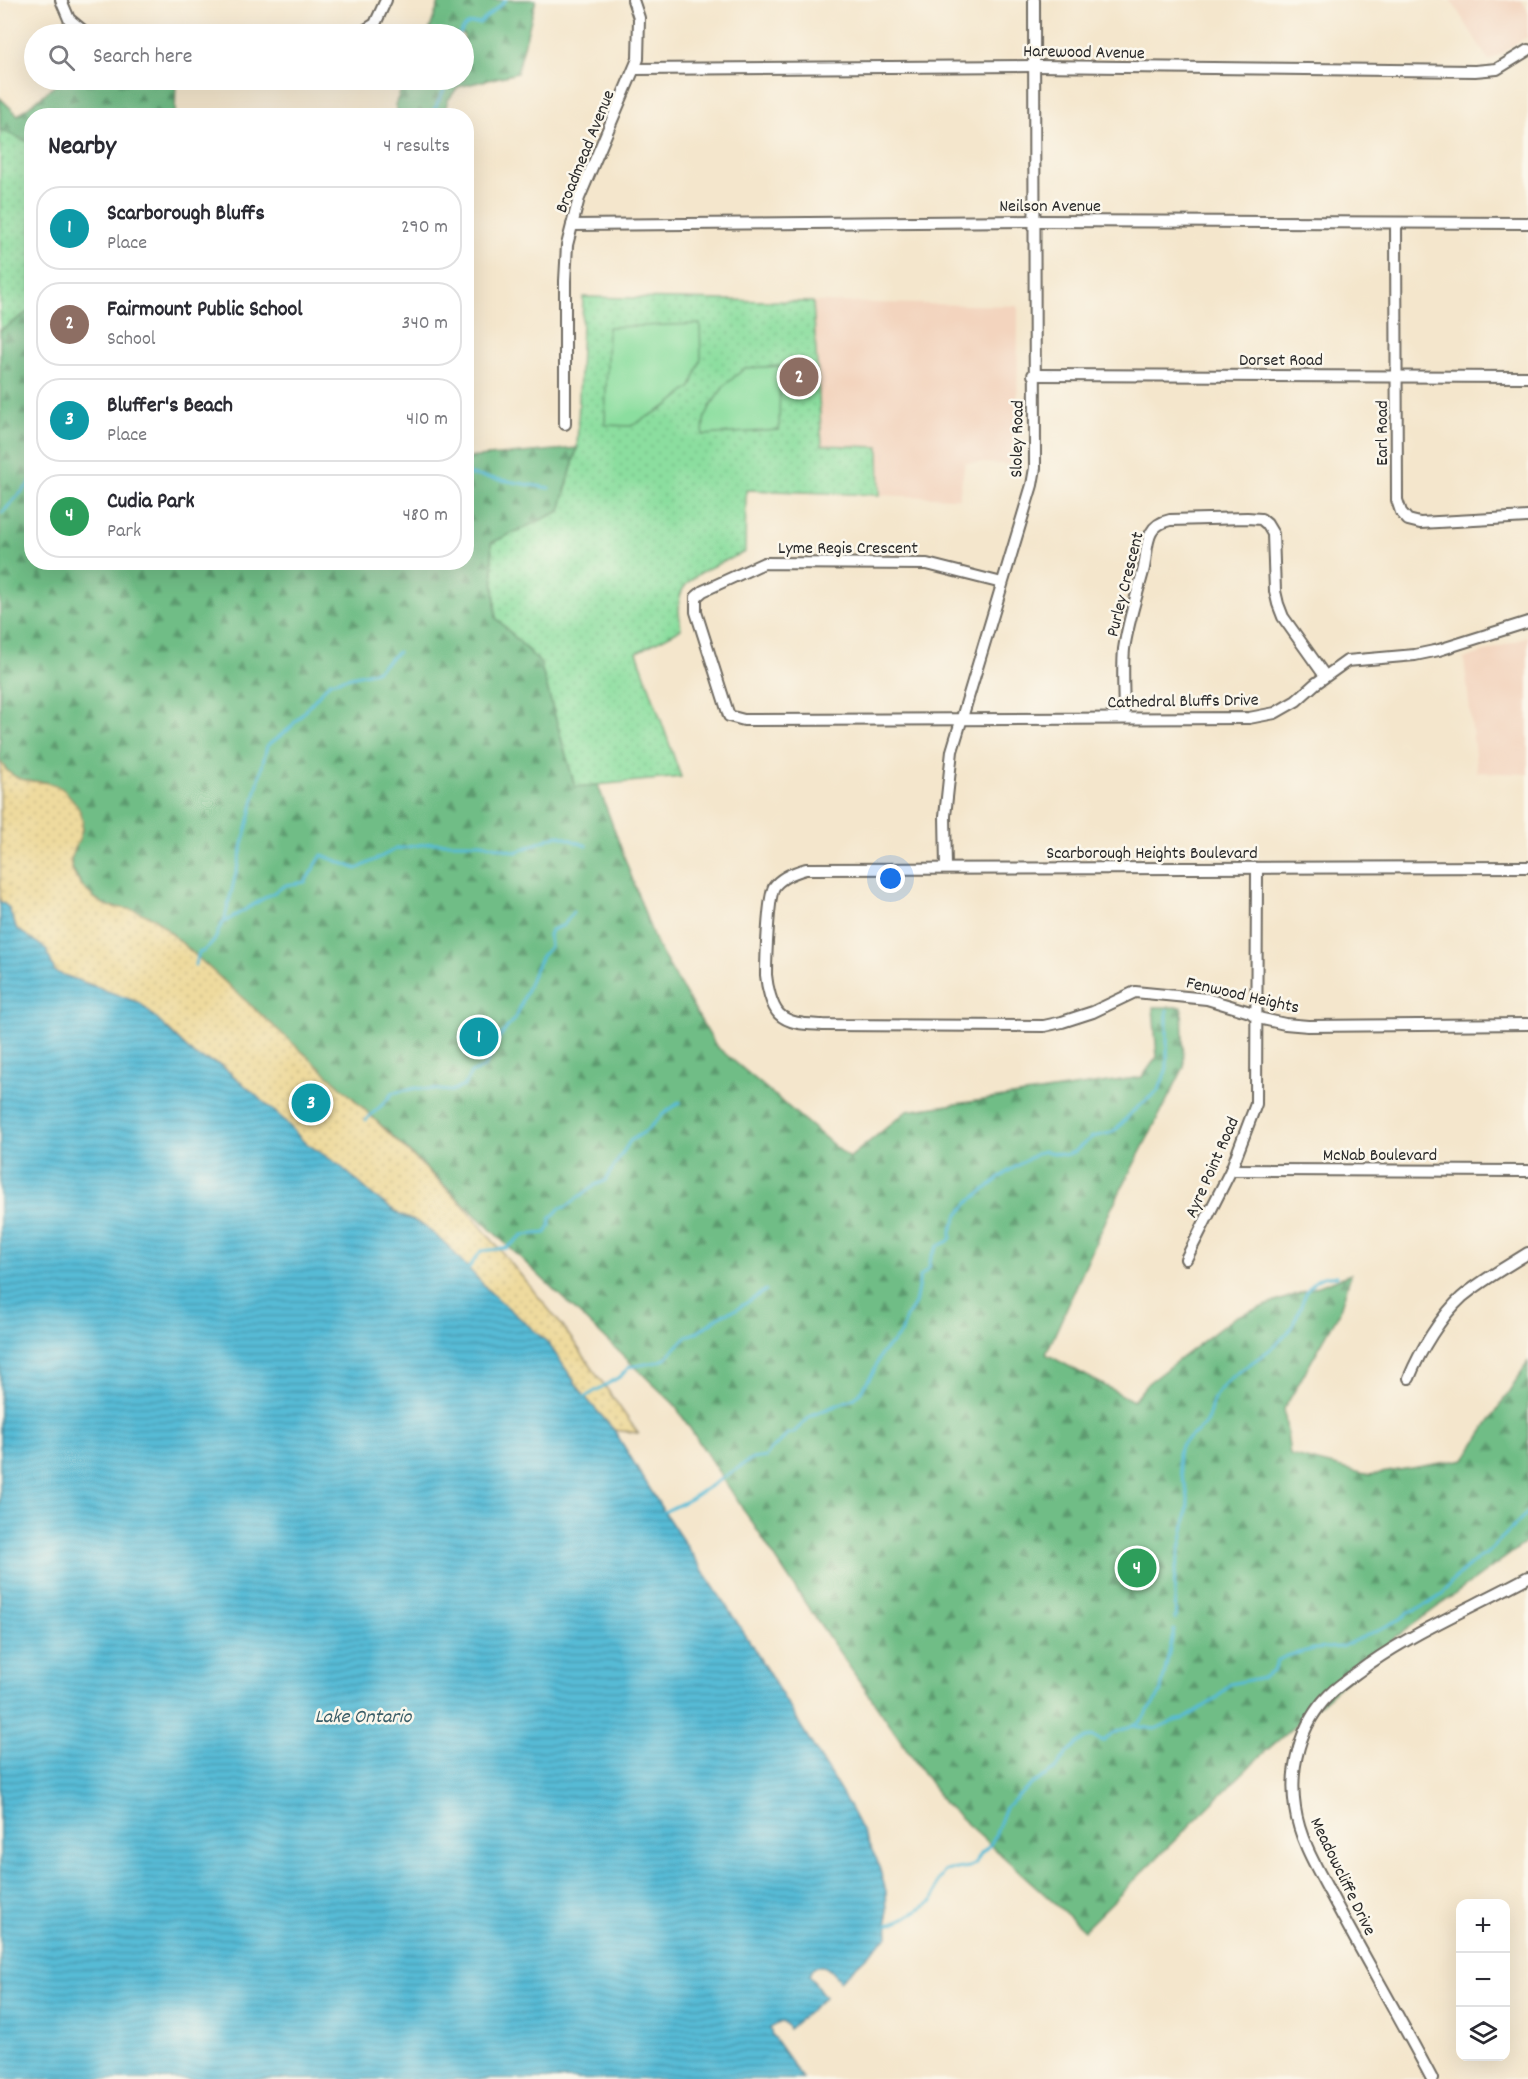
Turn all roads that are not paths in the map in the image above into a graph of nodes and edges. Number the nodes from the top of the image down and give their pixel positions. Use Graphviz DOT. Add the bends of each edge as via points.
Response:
graph roads {
  1 [pos="61,0"];
  2 [pos="386,0"];
  3 [pos="633,0"];
  4 [pos="1034,0"];
  5 [pos="75,24"];
  6 [pos="375,24"];
  7 [pos="1528,50"];
  8 [pos="1034,66"];
  9 [pos="634,69"];
  10 [pos="1034,221"];
  11 [pos="1396,222"];
  12 [pos="1528,223"];
  13 [pos="572,225"];
  14 [pos="1033,375"];
  15 [pos="1397,376"];
  16 [pos="1528,376"];
  17 [pos="566,424"];
  18 [pos="1528,517"];
  19 [pos="1002,583"];
  20 [pos="1528,622"];
  21 [pos="1326,676"];
  22 [pos="961,718"];
  23 [pos="1124,718"];
  24 [pos="946,867"];
  25 [pos="1528,867"];
  26 [pos="1257,869"];
  27 [pos="779,1014"];
  28 [pos="1258,1018"];
  29 [pos="1528,1024"];
  30 [pos="1231,1170"];
  31 [pos="1528,1171"];
  32 [pos="1528,1253"];
  33 [pos="1186,1259"];
  34 [pos="1409,1378"];
  35 [pos="1528,1577"];
  36 [pos="1432,2079"];
  1 -- 5 [label="street"];
  2 -- 6 [label="street"];
  3 -- 9 [label="street, Broadmead Avenue" via="639,18 638,59"];
  4 -- 8 [label="street, Sloley Road"];
  7 -- 8 [label="street, Harewood Avenue" via="1497,69 1475,71"];
  8 -- 9 [label="street, Harewood Avenue"];
  8 -- 10 [label="street, Sloley Road"];
  9 -- 13 [label="street, Broadmead Avenue" via="579,198"];
  10 -- 11 [label="street, Neilson Avenue"];
  10 -- 13 [label="street, Neilson Avenue"];
  10 -- 14 [label="street, Sloley Road"];
  11 -- 12 [label="street, Neilson Avenue"];
  11 -- 15 [label="street, Earl Road"];
  13 -- 17 [label="street, Broadmead Avenue" via="565,261"];
  14 -- 15 [label="street, Dorset Road"];
  14 -- 19 [label="street, Sloley Road" via="1033,479"];
  15 -- 16 [label="street, Dorset Road"];
  15 -- 18 [label="street, Earl Road" via="1397,500 1408,520 1420,523"];
  19 -- 22 [label="street, Sloley Road"];
  19 -- 22 [label="street, Lyme Regis Crescent" via="927,564 764,563 696,597 700,629 729,716 744,720"];
  20 -- 21 [label="street, Cathedral Bluffs Drive" via="1439,650 1347,661"];
  21 -- 23 [label="street, Cathedral Bluffs Drive" via="1275,713 1249,718"];
  21 -- 23 [label="street, Purley Crescent" via="1283,617 1274,582 1273,534 1267,524 1261,519 1247,518 1170,520 1161,522 1150,533 1133,604 1124,651"];
  22 -- 23 [label="street, Cathedral Bluffs Drive"];
  22 -- 24 [label="street, Sloley Road" via="947,780"];
  24 -- 26 [label="street, Scarborough Heights Boulevard"];
  24 -- 27 [label="street, Scarborough Heights Boulevard" via="806,869 779,882 772,894 766,976"];
  25 -- 26 [label="street, Scarborough Heights Boulevard"];
  26 -- 28 [label="street, Ayre Point Road"];
  27 -- 28 [label="street, Fenwood Heights" via="794,1022 823,1025 1044,1026 1093,1012 1135,992 1207,999"];
  28 -- 29 [label="street, Fenwood Heights" via="1308,1026"];
  28 -- 30 [label="street, Ayre Point Road" via="1256,1104"];
  30 -- 31 [label="street, McNab Boulevard"];
  30 -- 33 [label="street, Ayre Point Road"];
  32 -- 34 [label="street" via="1463,1296 1417,1358"];
  35 -- 36 [label="street, Meadowcliffe Drive" via="1421,1631 1341,1685 1311,1718 1294,1765 1295,1807 1302,1835"];
}
